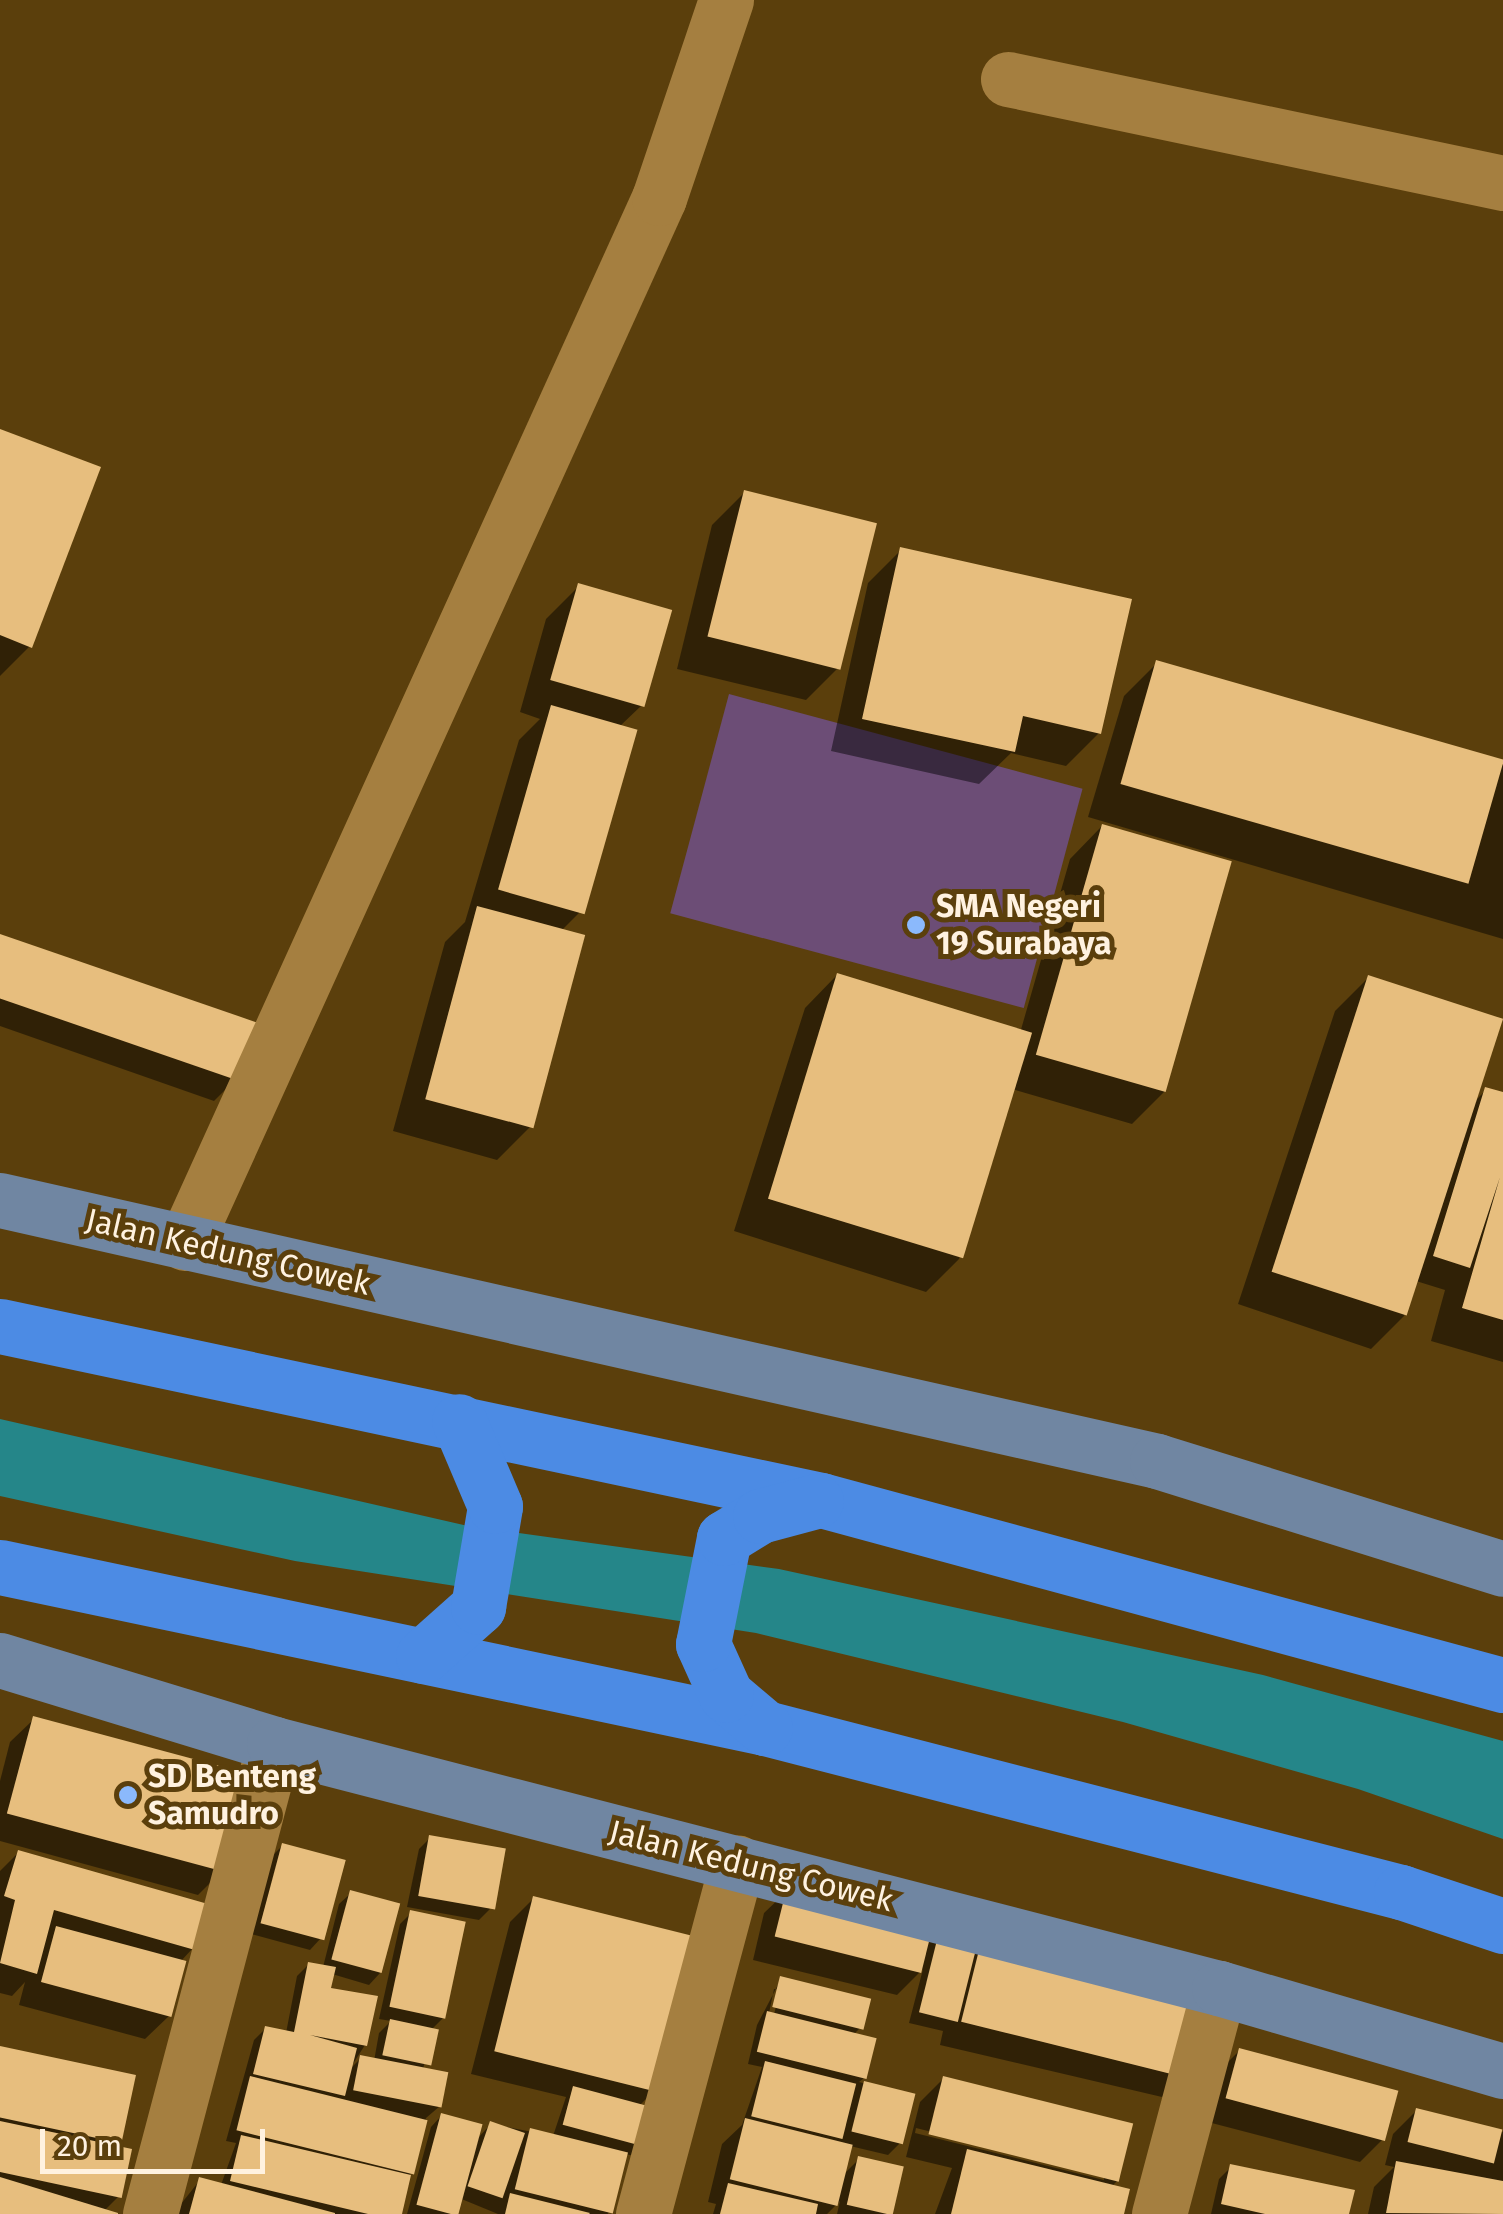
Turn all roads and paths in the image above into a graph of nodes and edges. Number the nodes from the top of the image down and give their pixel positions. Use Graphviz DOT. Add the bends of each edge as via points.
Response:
graph roads {
  1 [pos="726,0"];
  2 [pos="1008,79"];
  3 [pos="1503,183"];
  4 [pos="0,1200"];
  5 [pos="185,1243"];
  6 [pos="0,1326"];
  7 [pos="459,1421"];
  8 [pos="821,1500"];
  9 [pos="0,1567"];
  10 [pos="1503,1569"];
  11 [pos="423,1656"];
  12 [pos="0,1660"];
  13 [pos="1503,1685"];
  14 [pos="765,1728"];
  15 [pos="274,1744"];
  16 [pos="737,1862"];
  17 [pos="1503,1926"];
  18 [pos="1219,1988"];
  19 [pos="1503,2071"];
  20 [pos="150,2214"];
  21 [pos="643,2214"];
  22 [pos="1159,2214"];
  1 -- 5 [label="street" via="659,198"];
  2 -- 3 [label="street"];
  4 -- 5 [label="main road, Jalan Kedung Cowek"];
  5 -- 10 [label="main road, Jalan Kedung Cowek" via="1157,1461"];
  6 -- 7 [label="highway"];
  7 -- 8 [label="highway"];
  7 -- 11 [label="highway" via="495,1506 478,1607"];
  8 -- 13 [label="highway"];
  8 -- 14 [label="highway" via="760,1516 724,1538 702,1644 726,1696"];
  9 -- 11 [label="highway"];
  11 -- 14 [label="highway"];
  12 -- 15 [label="main road, Jalan Kedung Cowek"];
  14 -- 17 [label="highway" via="1401,1892"];
  15 -- 16 [label="main road, Jalan Kedung Cowek"];
  15 -- 20 [label="street"];
  16 -- 18 [label="main road, Jalan Kedung Cowek"];
  16 -- 21 [label="street"];
  18 -- 19 [label="main road, Jalan Kedung Cowek"];
  18 -- 22 [label="street"];
}
